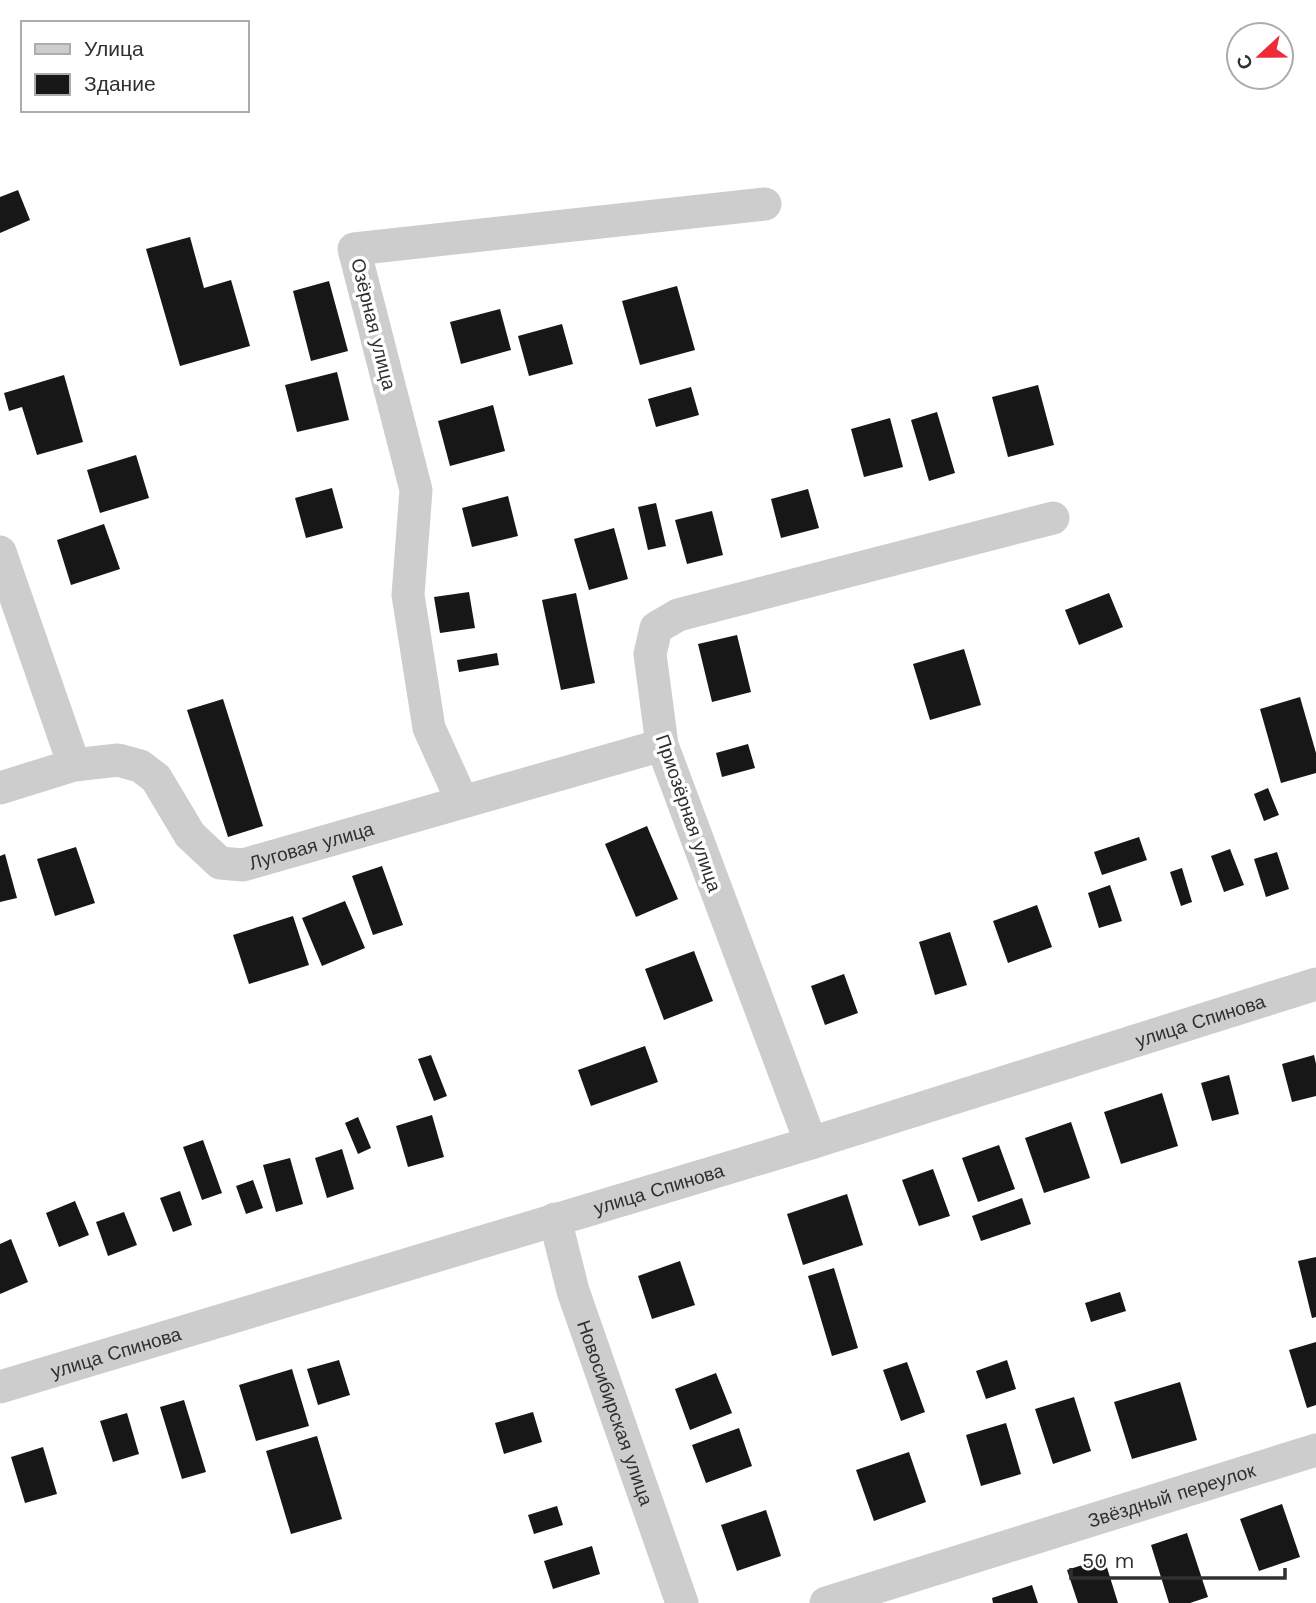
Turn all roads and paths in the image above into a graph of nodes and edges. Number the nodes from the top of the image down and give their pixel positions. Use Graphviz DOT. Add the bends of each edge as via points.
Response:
graph roads {
  1 [pos="765,204"];
  2 [pos="1053,518"];
  3 [pos="0,552"];
  4 [pos="662,745"];
  5 [pos="74,765"];
  6 [pos="0,788"];
  7 [pos="462,801"];
  8 [pos="1316,984"];
  9 [pos="811,1143"];
  10 [pos="555,1219"];
  11 [pos="0,1387"];
  12 [pos="1316,1450"];
  13 [pos="682,1603"];
  14 [pos="826,1603"];
  1 -- 7 [label="street, Озёрная улица" via="354,249 416,490 408,595 429,727"];
  2 -- 4 [label="street, Приозёрная улица" via="667,621 656,628 650,654"];
  3 -- 5 [label="street"];
  4 -- 7 [label="street, Луговая улица"];
  4 -- 9 [label="street, Приозёрная улица"];
  5 -- 6 [label="street, Луговая улица"];
  5 -- 7 [label="street, Луговая улица" via="118,760 140,766 156,778 190,835 220,863 243,865"];
  8 -- 9 [label="street, улица Спинова"];
  9 -- 10 [label="street, улица Спинова"];
  10 -- 11 [label="street, улица Спинова"];
  10 -- 13 [label="street, Новосибирская улица" via="573,1291"];
  12 -- 14 [label="street, Звёздный переулок"];
}
